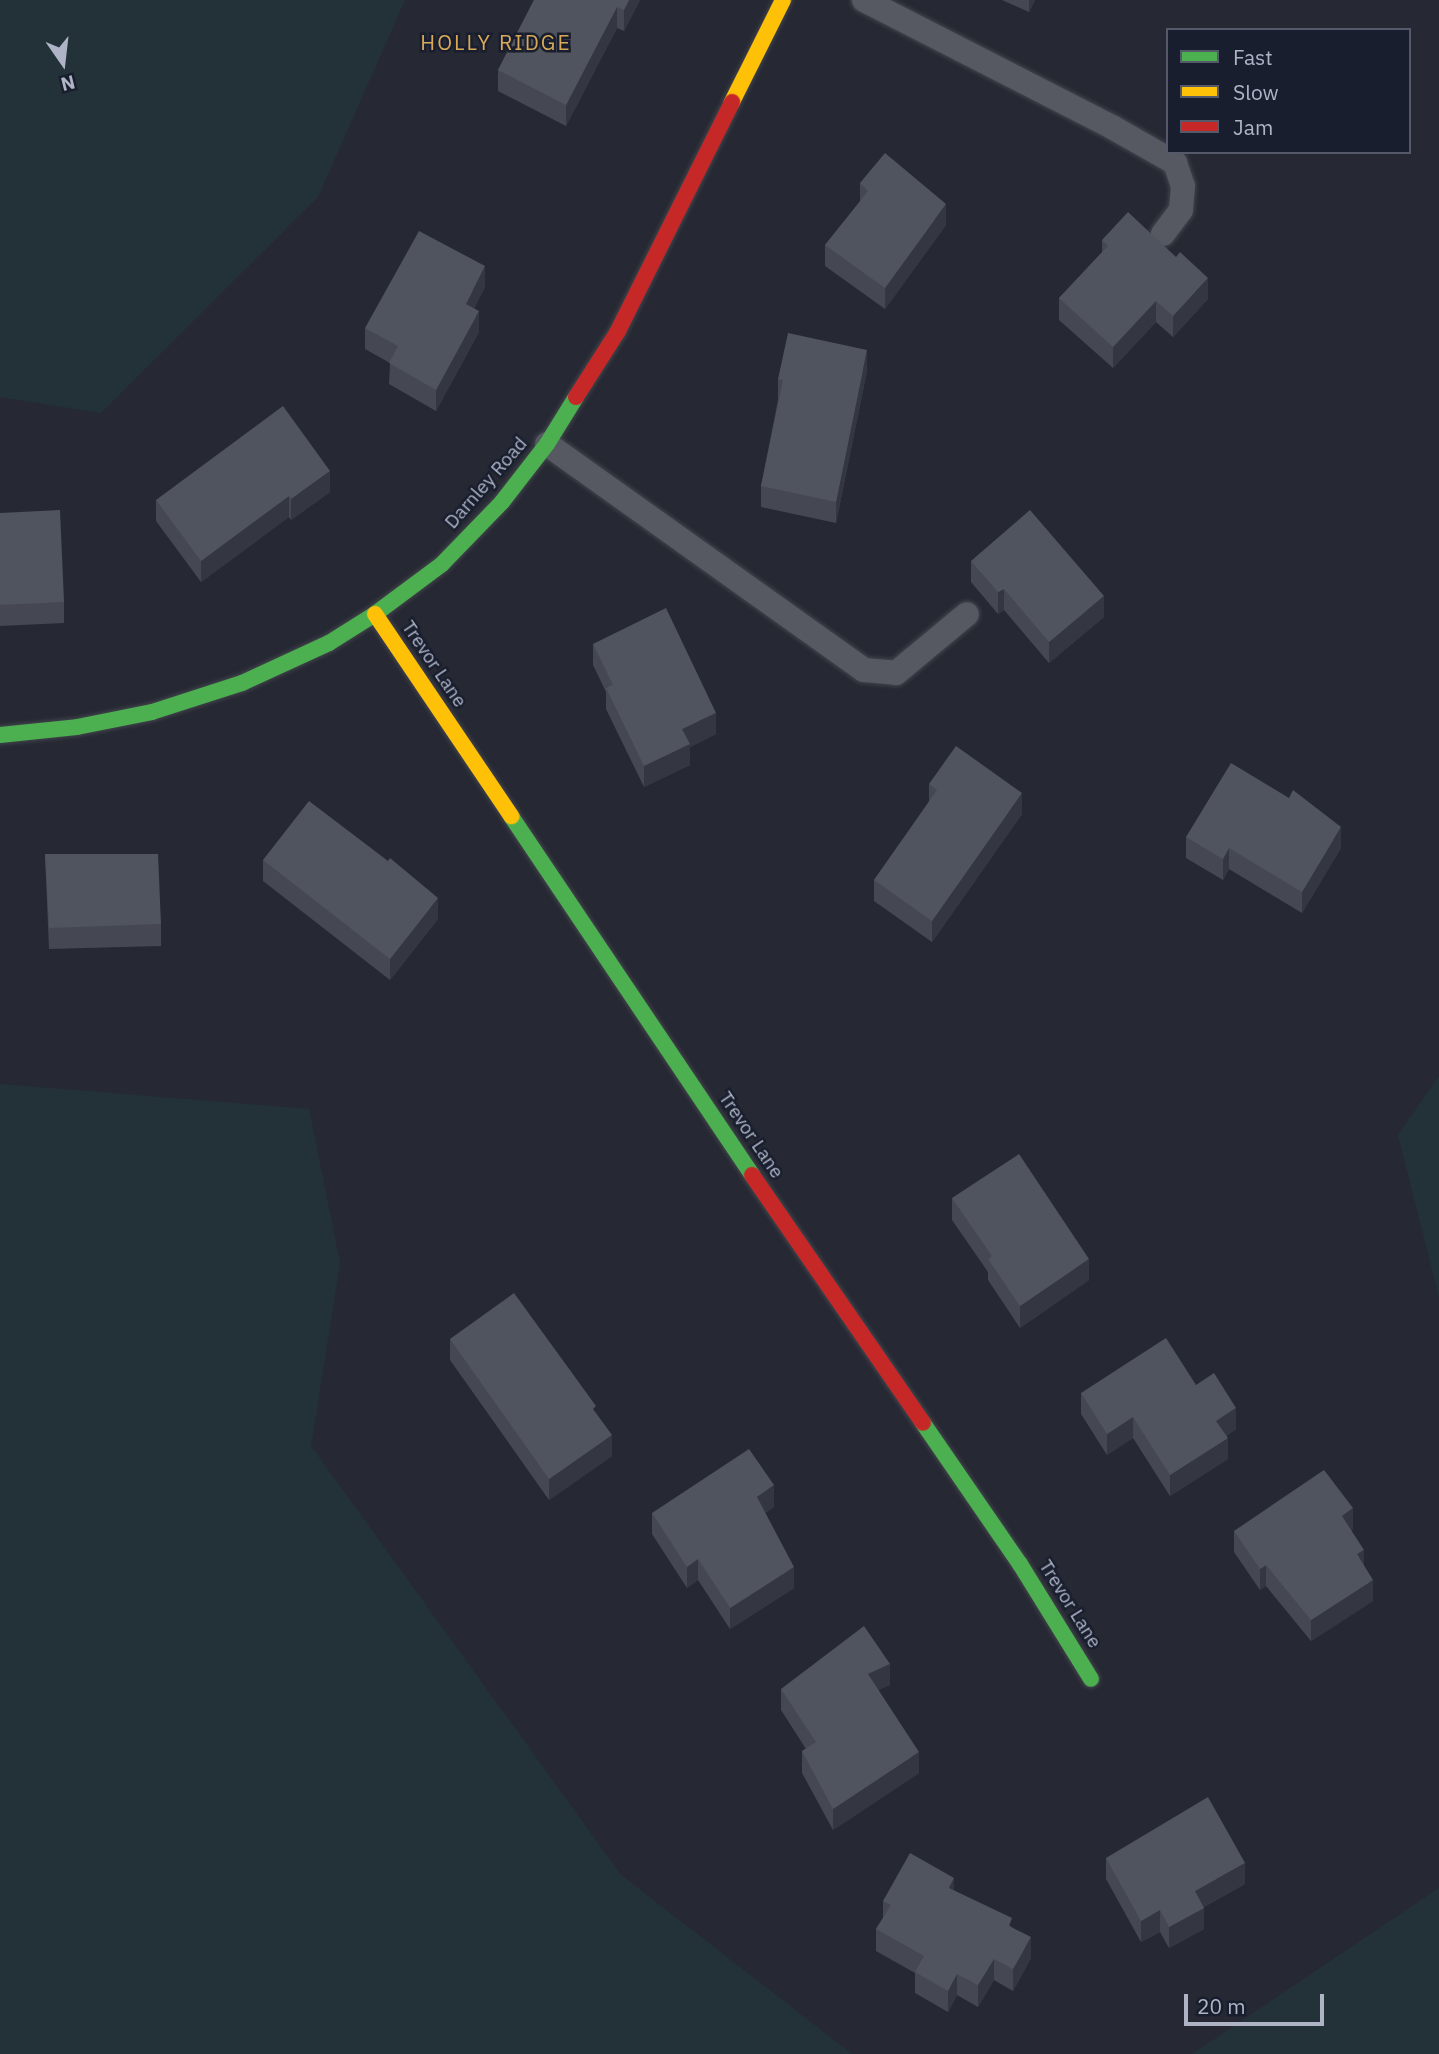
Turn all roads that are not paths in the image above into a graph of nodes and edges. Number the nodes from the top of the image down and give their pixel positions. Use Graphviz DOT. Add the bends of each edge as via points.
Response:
graph roads {
  1 [pos="783,0"];
  2 [pos="864,0"];
  3 [pos="1163,234"];
  4 [pos="547,444"];
  5 [pos="375,614"];
  6 [pos="967,614"];
  7 [pos="0,735"];
  8 [pos="1091,1679"];
  1 -- 4 [label="street, Darnley Road" via="618,331"];
  2 -- 3 [label="lane" via="1175,163 1183,186 1181,210"];
  4 -- 5 [label="street, Darnley Road" via="502,502 442,564"];
  4 -- 6 [label="lane" via="864,670 896,673"];
  5 -- 7 [label="street, Darnley Road" via="329,643 229,687 139,715"];
  5 -- 8 [label="street, Trevor Lane" via="1020,1564"];
}
